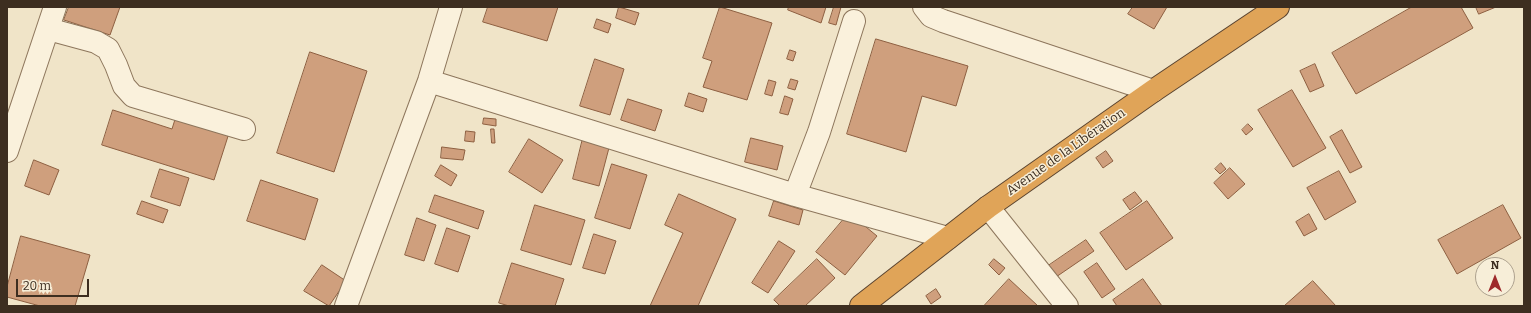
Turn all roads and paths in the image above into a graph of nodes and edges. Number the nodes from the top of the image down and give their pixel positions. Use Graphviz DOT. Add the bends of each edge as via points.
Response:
graph roads {
  1 [pos="55,7"];
  2 [pos="451,7"];
  3 [pos="924,7"];
  4 [pos="1278,7"];
  5 [pos="854,21"];
  6 [pos="48,29"];
  7 [pos="429,81"];
  8 [pos="1153,91"];
  9 [pos="244,129"];
  10 [pos="7,151"];
  11 [pos="795,195"];
  12 [pos="988,208"];
  13 [pos="948,238"];
  14 [pos="346,306"];
  15 [pos="860,306"];
  16 [pos="1067,306"];
  1 -- 6 [label="street"];
  2 -- 7 [label="street"];
  3 -- 8 [label="street" via="931,16 943,21"];
  4 -- 8 [label="highway, Avenue de la Libération"];
  5 -- 11 [label="street" via="819,132"];
  6 -- 9 [label="street" via="96,42 108,49 124,86 133,96"];
  6 -- 10 [label="street"];
  7 -- 11 [label="street"];
  7 -- 14 [label="street"];
  8 -- 12 [label="highway, Avenue de la Libération"];
  11 -- 13 [label="street"];
  12 -- 13 [label="highway, Avenue de la Libération"];
  12 -- 16 [label="street"];
  13 -- 15 [label="highway, Avenue de la Libération"];
}
